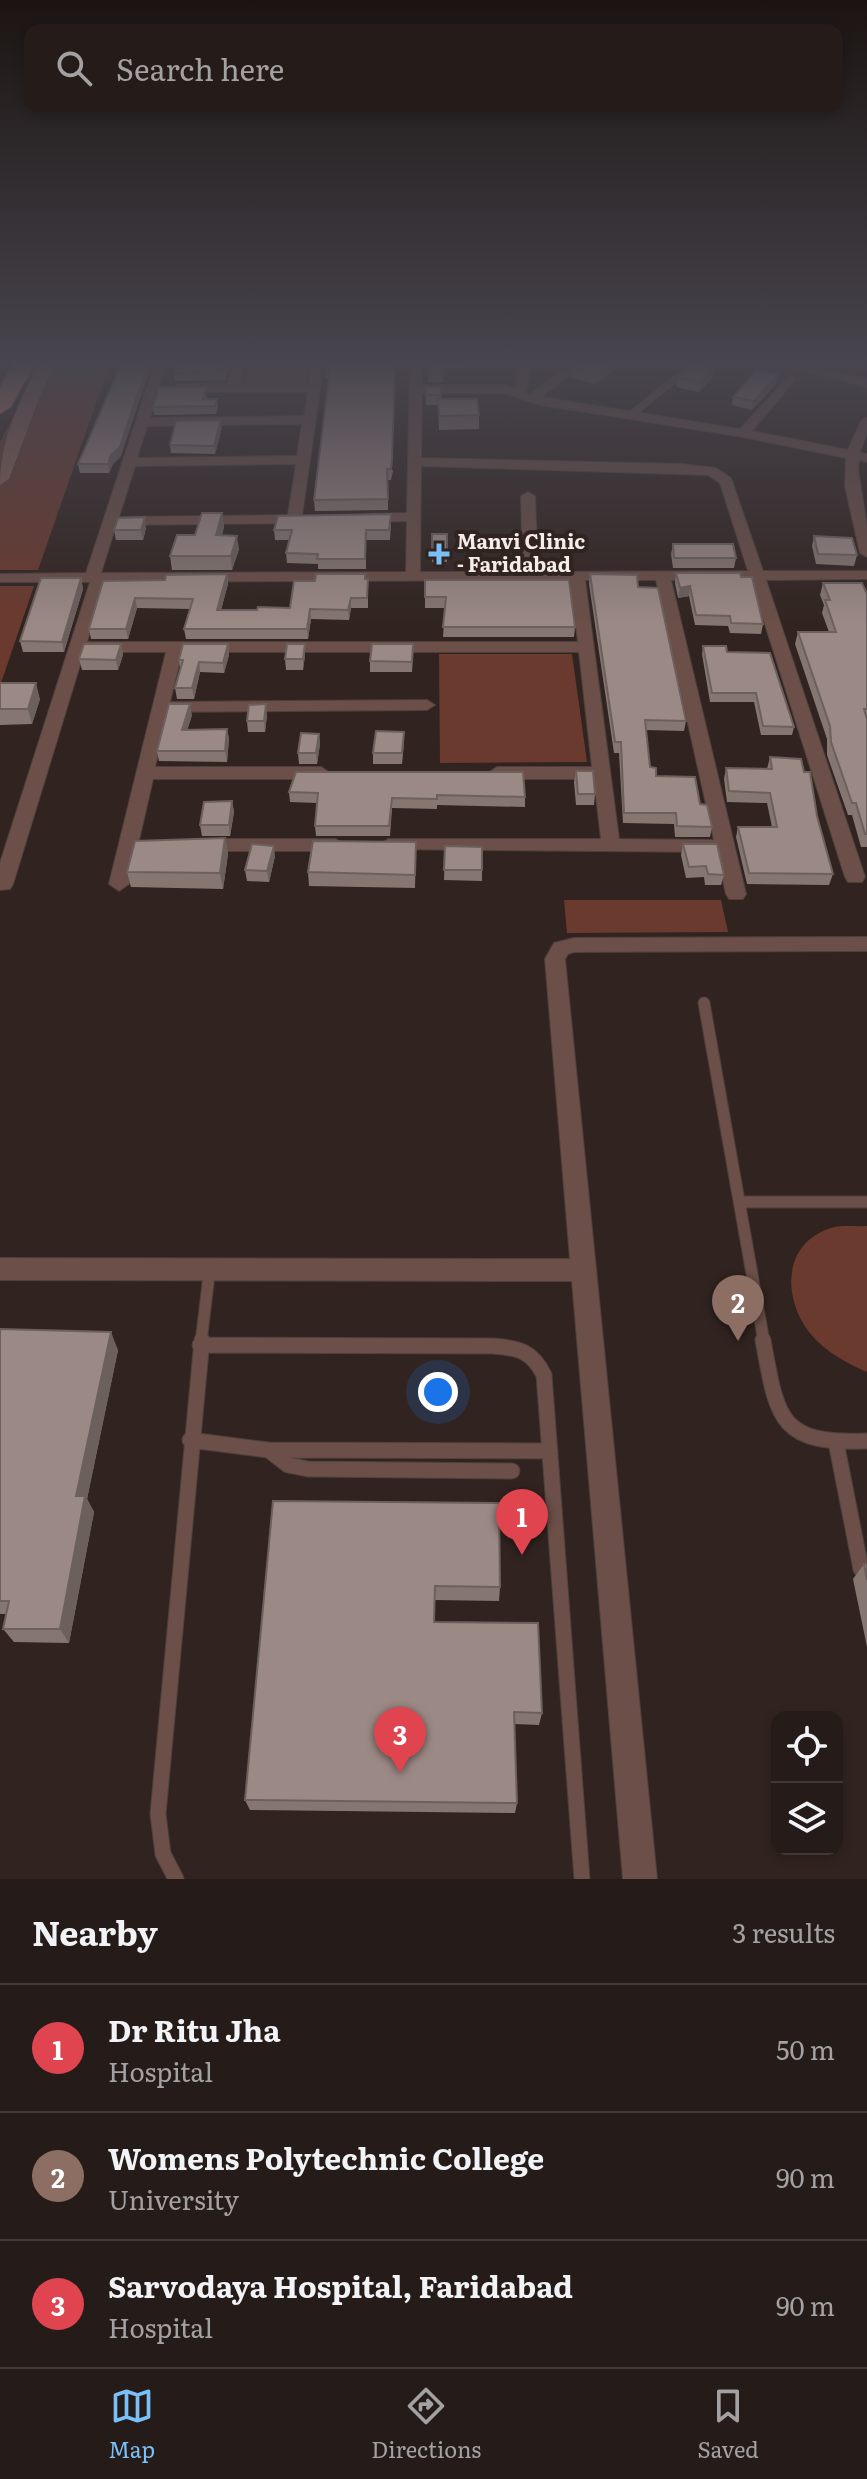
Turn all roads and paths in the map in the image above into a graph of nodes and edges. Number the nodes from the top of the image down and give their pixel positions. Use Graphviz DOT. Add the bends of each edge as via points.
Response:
graph roads {
  1 [pos="11,451"];
  2 [pos="133,451"];
  3 [pos="304,451"];
  4 [pos="415,451"];
  5 [pos="831,451"];
  6 [pos="853,451"];
  7 [pos="852,455"];
  8 [pos="867,458"];
  9 [pos="303,460"];
  10 [pos="129,462"];
  11 [pos="415,462"];
  12 [pos="0,479"];
  13 [pos="528,496"];
  14 [pos="414,517"];
  15 [pos="321,518"];
  16 [pos="347,518"];
  17 [pos="294,519"];
  18 [pos="110,521"];
  19 [pos="865,536"];
  20 [pos="867,553"];
  21 [pos="754,574"];
  22 [pos="577,575"];
  23 [pos="662,575"];
  24 [pos="867,575"];
  25 [pos="413,576"];
  26 [pos="531,576"];
  27 [pos="0,578"];
  28 [pos="95,578"];
  29 [pos="77,647"];
  30 [pos="175,647"];
  31 [pos="586,647"];
  32 [pos="427,705"];
  33 [pos="161,707"];
  34 [pos="145,773"];
  35 [pos="334,773"];
  36 [pos="476,773"];
  37 [pos="602,773"];
  38 [pos="175,845"];
  39 [pos="611,846"];
  40 [pos="725,846"];
  41 [pos="855,877"];
  42 [pos="3,884"];
  43 [pos="119,884"];
  44 [pos="736,894"];
  45 [pos="867,944"];
  46 [pos="704,1003"];
  47 [pos="739,1202"];
  48 [pos="867,1202"];
  49 [pos="210,1267"];
  50 [pos="0,1269"];
  51 [pos="584,1270"];
  52 [pos="200,1345"];
  53 [pos="190,1440"];
  54 [pos="867,1441"];
  55 [pos="836,1442"];
  56 [pos="268,1450"];
  57 [pos="550,1451"];
  58 [pos="512,1471"];
  59 [pos="861,1569"];
  60 [pos="176,1879"];
  61 [pos="582,1879"];
  62 [pos="640,1879"];
  1 -- 12 [label="street"];
  2 -- 10 [label="street"];
  3 -- 9 [label="street"];
  4 -- 11 [label="street"];
  5 -- 7 [label="street"];
  6 -- 7 [label="street"];
  7 -- 8 [label="street"];
  7 -- 19 [label="street" via="850,485"];
  9 -- 10 [label="street"];
  9 -- 17 [label="street"];
  10 -- 18 [label="street"];
  11 -- 14 [label="street"];
  11 -- 21 [label="street" via="711,471 726,481"];
  13 -- 26 [label="street"];
  14 -- 16 [label="street"];
  14 -- 25 [label="street"];
  15 -- 17 [label="street"];
  17 -- 18 [label="street"];
  18 -- 28 [label="street"];
  19 -- 20 [label="street"];
  21 -- 23 [label="street"];
  21 -- 24 [label="street"];
  21 -- 41 [label="street"];
  22 -- 23 [label="street"];
  22 -- 26 [label="street"];
  22 -- 31 [label="street"];
  23 -- 40 [label="street"];
  25 -- 26 [label="street"];
  25 -- 28 [label="street"];
  27 -- 28 [label="street"];
  28 -- 29 [label="street"];
  29 -- 30 [label="street"];
  29 -- 42 [label="street"];
  30 -- 31 [label="street"];
  30 -- 33 [label="street"];
  31 -- 37 [label="street"];
  32 -- 33 [label="street"];
  33 -- 34 [label="street"];
  34 -- 35 [label="street"];
  34 -- 43 [label="street" via="136,845"];
  36 -- 37 [label="street"];
  37 -- 39 [label="street"];
  38 -- 39 [label="street"];
  39 -- 40 [label="street"];
  40 -- 44 [label="street"];
  45 -- 51 [label="street" via="561,948 554,973"];
  46 -- 47 [label="lane"];
  47 -- 48 [label="lane"];
  47 -- 55 [label="lane" via="775,1406 802,1436"];
  49 -- 50 [label="street"];
  49 -- 51 [label="street"];
  49 -- 52 [label="lane"];
  51 -- 62 [label="street"];
  52 -- 53 [label="lane"];
  52 -- 57 [label="lane" via="522,1348 535,1355 544,1375"];
  53 -- 56 [label="lane"];
  53 -- 60 [label="lane" via="158,1814 163,1854"];
  54 -- 55 [label="lane"];
  55 -- 59 [label="lane"];
  56 -- 57 [label="lane"];
  56 -- 58 [label="lane" via="288,1465 308,1469"];
  57 -- 61 [label="lane"];
}
